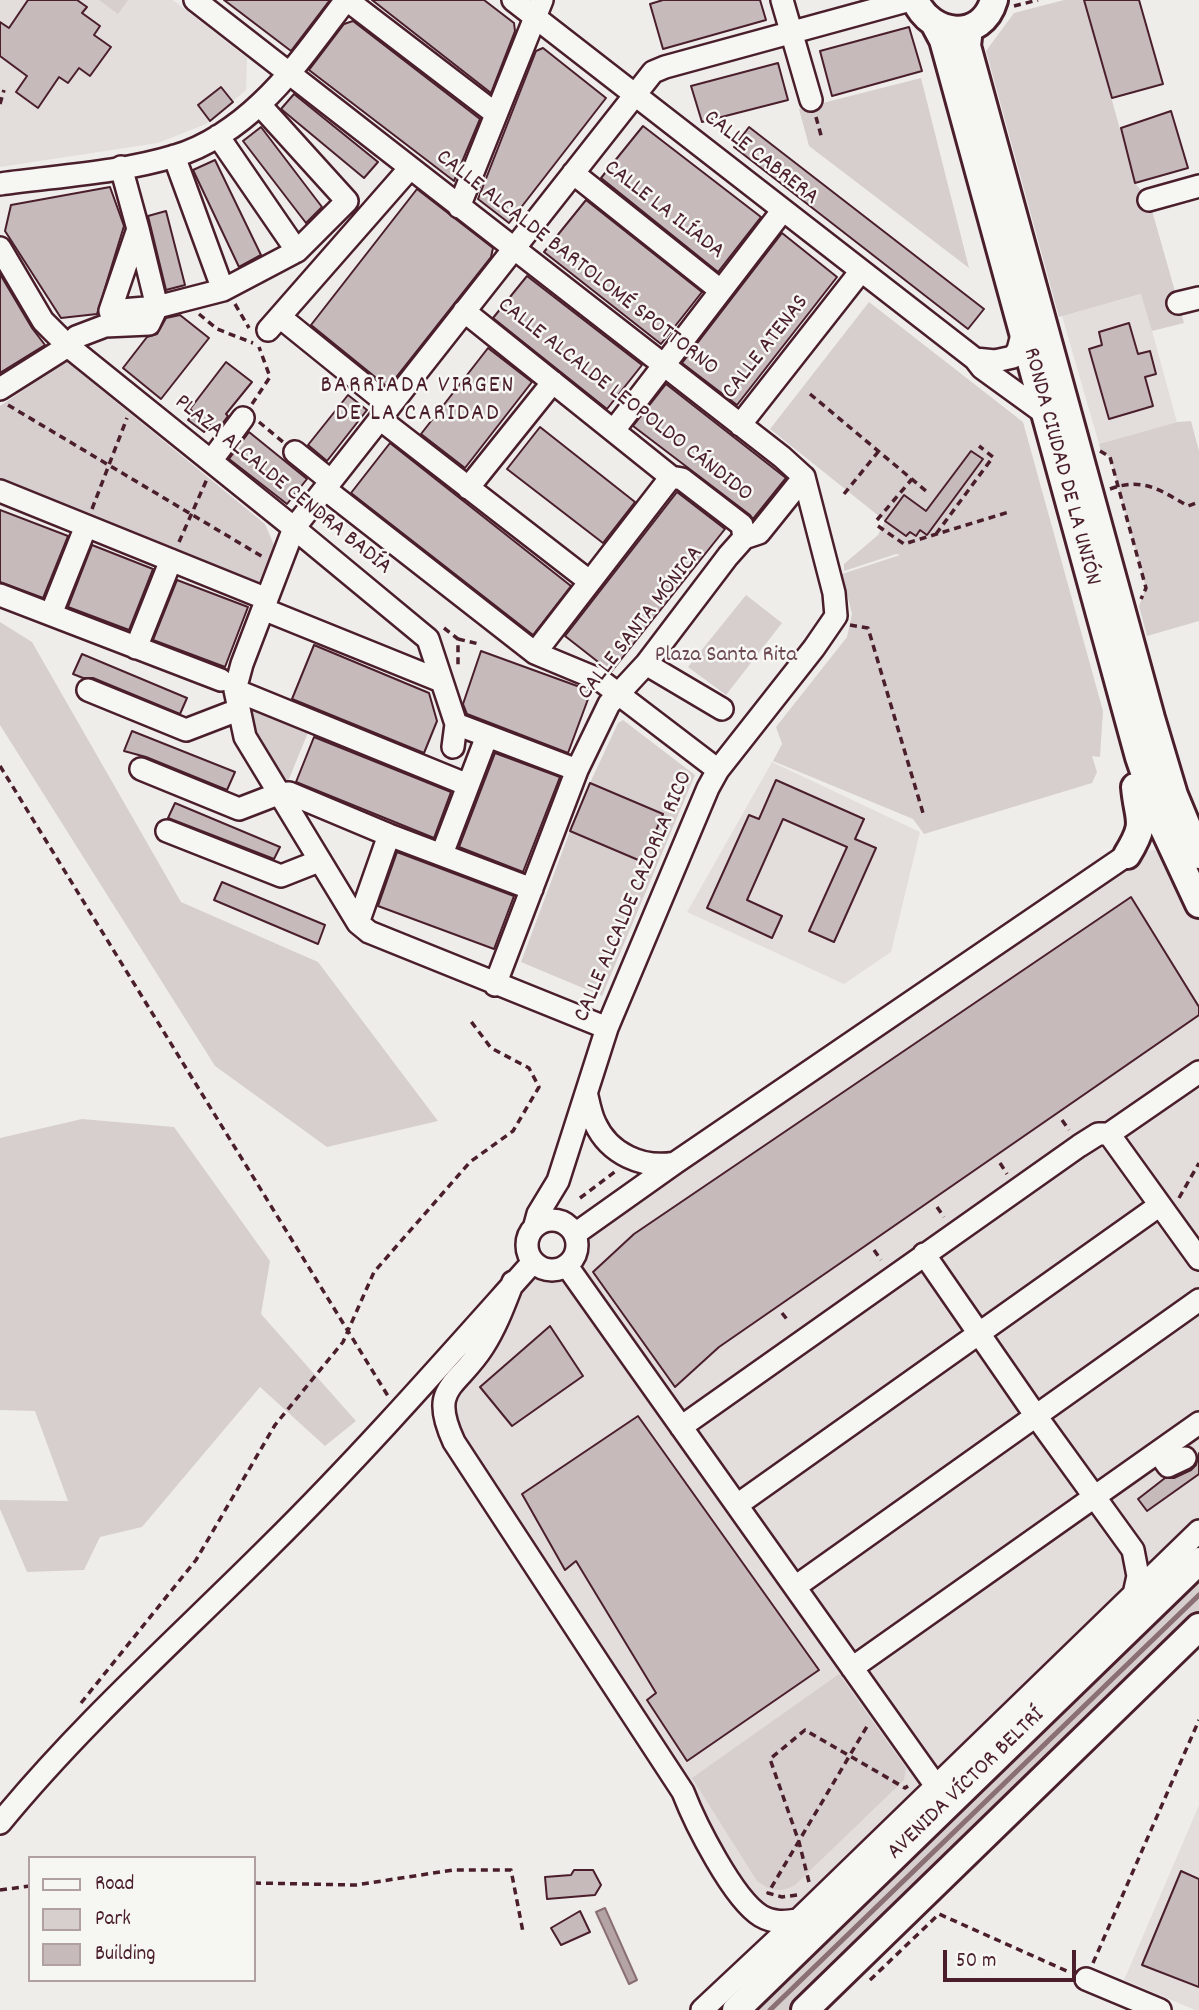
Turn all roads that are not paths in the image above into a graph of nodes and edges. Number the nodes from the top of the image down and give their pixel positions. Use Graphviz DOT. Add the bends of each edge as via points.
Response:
graph roads {
  1 [pos="195,0"];
  2 [pos="347,0"];
  3 [pos="513,0"];
  4 [pos="782,0"];
  5 [pos="913,0"];
  6 [pos="1003,4"];
  7 [pos="538,8"];
  8 [pos="935,25"];
  9 [pos="969,28"];
  10 [pos="792,33"];
  11 [pos="289,74"];
  12 [pos="635,95"];
  13 [pos="811,100"];
  14 [pos="260,105"];
  15 [pos="496,114"];
  16 [pos="218,136"];
  17 [pos="174,156"];
  18 [pos="121,167"];
  19 [pos="410,169"];
  20 [pos="573,173"];
  21 [pos="0,184"];
  22 [pos="1199,186"];
  23 [pos="1149,200"];
  24 [pos="459,207"];
  25 [pos="783,210"];
  26 [pos="138,229"];
  27 [pos="0,248"];
  28 [pos="513,249"];
  29 [pos="297,251"];
  30 [pos="861,271"];
  31 [pos="223,290"];
  32 [pos="720,290"];
  33 [pos="157,307"];
  34 [pos="464,312"];
  35 [pos="1023,331"];
  36 [pos="72,342"];
  37 [pos="975,359"];
  38 [pos="664,366"];
  39 [pos="553,382"];
  40 [pos="1,394"];
  41 [pos="385,413"];
  42 [pos="1044,413"];
  43 [pos="245,415"];
  44 [pos="740,425"];
  45 [pos="614,430"];
  46 [pos="295,452"];
  47 [pos="210,467"];
  48 [pos="671,477"];
  49 [pos="804,477"];
  50 [pos="328,485"];
  51 [pos="468,488"];
  52 [pos="0,491"];
  53 [pos="86,526"];
  54 [pos="294,528"];
  55 [pos="751,536"];
  56 [pos="171,560"];
  57 [pos="589,581"];
  58 [pos="0,595"];
  59 [pos="265,604"];
  60 [pos="51,614"];
  61 [pos="136,648"];
  62 [pos="535,653"];
  63 [pos="646,664"];
  64 [pos="441,681"];
  65 [pos="88,690"];
  66 [pos="619,692"];
  67 [pos="231,693"];
  68 [pos="722,709"];
  69 [pos="1127,712"];
  70 [pos="456,724"];
  71 [pos="487,736"];
  72 [pos="453,747"];
  73 [pos="141,769"];
  74 [pos="718,769"];
  75 [pos="577,770"];
  76 [pos="468,785"];
  77 [pos="278,794"];
  78 [pos="167,831"];
  79 [pos="389,835"];
  80 [pos="442,854"];
  81 [pos="1127,855"];
  82 [pos="319,861"];
  83 [pos="1190,861"];
  84 [pos="532,889"];
  85 [pos="1199,904"];
  86 [pos="358,922"];
  87 [pos="495,985"];
  88 [pos="607,1028"];
  89 [pos="1199,1072"];
  90 [pos="587,1096"];
  91 [pos="1109,1134"];
  92 [pos="675,1163"];
  93 [pos="558,1181"];
  94 [pos="1167,1205"];
  95 [pos="535,1225"];
  96 [pos="569,1228"];
  97 [pos="924,1254"];
  98 [pos="1199,1259"];
  99 [pos="533,1262"];
  100 [pos="566,1266"];
  101 [pos="513,1282"];
  102 [pos="1199,1300"];
  103 [pos="978,1334"];
  104 [pos="1036,1416"];
  105 [pos="1199,1423"];
  106 [pos="681,1427"];
  107 [pos="1158,1452"];
  108 [pos="1185,1458"];
  109 [pos="1094,1497"];
  110 [pos="737,1505"];
  111 [pos="1199,1531"];
  112 [pos="1133,1550"];
  113 [pos="1187,1557"];
  114 [pos="794,1587"];
  115 [pos="1134,1594"];
  116 [pos="1199,1628"];
  117 [pos="852,1668"];
  118 [pos="936,1786"];
  119 [pos="0,1823"];
  120 [pos="798,1920"];
  121 [pos="1086,1979"];
  122 [pos="702,2010"];
  123 [pos="736,2010"];
  124 [pos="805,2010"];
  125 [pos="1160,2010"];
  1 -- 11 [label="street, CALLE ALCALDE BARTOLOMÉ SPOTTORNO"];
  2 -- 11 [label="street"];
  2 -- 15 [label="street"];
  3 -- 7 [label="street, CALLE CABRERA"];
  4 -- 10 [label="street"];
  5 -- 8 [label="main road, RONDA CIUDAD DE LA UNIÓN"];
  5 -- 10 [label="street"];
  6 -- 9 [label="main road"];
  7 -- 12 [label="street, CALLE CABRERA"];
  7 -- 15 [label="street"];
  8 -- 9 [label="main road"];
  8 -- 35 [label="main road, RONDA CIUDAD DE LA UNIÓN" via="943,40"];
  9 -- 83 [label="main road, RONDA CIUDAD DE LA UNIÓN" via="967,46"];
  10 -- 12 [label="street" via="665,67 653,72"];
  10 -- 13 [label="street"];
  11 -- 14 [label="street"];
  11 -- 19 [label="street, CALLE ALCALDE BARTOLOMÉ SPOTTORNO"];
  12 -- 20 [label="street"];
  12 -- 25 [label="street, CALLE CABRERA"];
  14 -- 16 [label="street"];
  14 -- 29 [label="street" via="348,201"];
  15 -- 24 [label="street"];
  16 -- 17 [label="street"];
  16 -- 29 [label="street"];
  17 -- 18 [label="street"];
  17 -- 31 [label="street"];
  18 -- 21 [label="street"];
  18 -- 26 [label="street"];
  19 -- 24 [label="street, CALLE ALCALDE BARTOLOMÉ SPOTTORNO"];
  19 -- 41 [label="street" via="269,331"];
  20 -- 28 [label="street"];
  20 -- 32 [label="street, CALLE LA ILÍADA"];
  22 -- 23 [label="street"];
  24 -- 28 [label="street, CALLE ALCALDE BARTOLOMÉ SPOTTORNO"];
  25 -- 30 [label="street, CALLE CABRERA"];
  25 -- 32 [label="street"];
  26 -- 33 [label="street"];
  26 -- 33 [label="street" via="110,311"];
  27 -- 36 [label="street, PLAZA ALCALDE CENDRA BADÍA" via="43,321"];
  28 -- 34 [label="street"];
  28 -- 38 [label="street, CALLE ALCALDE BARTOLOMÉ SPOTTORNO"];
  29 -- 31 [label="street"];
  30 -- 37 [label="street, CALLE CABRERA"];
  30 -- 44 [label="street, CALLE ATENAS"];
  31 -- 33 [label="street"];
  32 -- 38 [label="street"];
  33 -- 36 [label="street" via="149,324 105,326"];
  34 -- 39 [label="street, CALLE ALCALDE LEOPOLDO CÁNDIDO"];
  34 -- 41 [label="street"];
  35 -- 37 [label="street" via="1013,357"];
  35 -- 42 [label="main road, RONDA CIUDAD DE LA UNIÓN"];
  36 -- 40 [label="street"];
  36 -- 47 [label="street, PLAZA ALCALDE CENDRA BADÍA"];
  37 -- 42 [label="street, CALLE CABRERA"];
  38 -- 44 [label="street, CALLE ALCALDE BARTOLOMÉ SPOTTORNO"];
  38 -- 45 [label="street"];
  39 -- 45 [label="street, CALLE ALCALDE LEOPOLDO CÁNDIDO"];
  39 -- 51 [label="street"];
  41 -- 50 [label="street"];
  41 -- 51 [label="street"];
  42 -- 69 [label="main road, RONDA CIUDAD DE LA UNIÓN"];
  43 -- 47 [label="street"];
  44 -- 49 [label="street, CALLE ALCALDE BARTOLOMÉ SPOTTORNO"];
  45 -- 48 [label="street, CALLE ALCALDE LEOPOLDO CÁNDIDO"];
  46 -- 50 [label="street"];
  47 -- 54 [label="street, PLAZA ALCALDE CENDRA BADÍA"];
  48 -- 55 [label="street, CALLE ALCALDE LEOPOLDO CÁNDIDO" via="682,479"];
  48 -- 57 [label="street"];
  49 -- 55 [label="street, CALLE SANTA MÓNICA"];
  49 -- 74 [label="street, CALLE ALCALDE CAZORLA RICO" via="839,625"];
  50 -- 54 [label="street"];
  50 -- 62 [label="street"];
  51 -- 57 [label="street"];
  52 -- 53 [label="street"];
  53 -- 56 [label="street"];
  53 -- 60 [label="street"];
  54 -- 59 [label="street"];
  54 -- 64 [label="street, PLAZA ALCALDE CENDRA BADÍA" via="428,639"];
  55 -- 63 [label="street, CALLE SANTA MÓNICA"];
  56 -- 59 [label="street"];
  56 -- 61 [label="street"];
  57 -- 62 [label="street"];
  58 -- 60 [label="street"];
  59 -- 64 [label="street"];
  59 -- 67 [label="street"];
  60 -- 61 [label="street"];
  61 -- 67 [label="street"];
  62 -- 66 [label="street"];
  63 -- 66 [label="street, CALLE SANTA MÓNICA"];
  63 -- 68 [label="street"];
  64 -- 70 [label="street, PLAZA ALCALDE CENDRA BADÍA"];
  65 -- 67 [label="street" via="186,730"];
  66 -- 74 [label="street"];
  66 -- 75 [label="street, CALLE SANTA MÓNICA" via="599,721"];
  67 -- 76 [label="street"];
  67 -- 77 [label="street" via="245,737"];
  69 -- 81 [label="main road" via="1142,822"];
  69 -- 83 [label="main road, RONDA CIUDAD DE LA UNIÓN" via="1153,802"];
  70 -- 71 [label="street"];
  70 -- 72 [label="street, PLAZA ALCALDE CENDRA BADÍA"];
  71 -- 75 [label="street"];
  71 -- 76 [label="street"];
  73 -- 77 [label="street" via="239,809"];
  74 -- 88 [label="street, CALLE ALCALDE CAZORLA RICO"];
  75 -- 84 [label="street, CALLE SANTA MÓNICA"];
  76 -- 80 [label="street"];
  77 -- 79 [label="street" via="289,793"];
  77 -- 82 [label="street"];
  78 -- 82 [label="street" via="281,876"];
  79 -- 80 [label="street"];
  79 -- 86 [label="street"];
  80 -- 84 [label="street"];
  81 -- 83 [label="main road" via="1155,850"];
  81 -- 92 [label="street"];
  82 -- 86 [label="street"];
  83 -- 85 [label="main road, RONDA CIUDAD DE LA UNIÓN"];
  84 -- 87 [label="street, CALLE SANTA MÓNICA"];
  86 -- 87 [label="street" via="369,932"];
  87 -- 88 [label="street"];
  88 -- 90 [label="street, CALLE ALCALDE CAZORLA RICO"];
  89 -- 91 [label="street"];
  90 -- 92 [label="street" via="595,1124 619,1152 650,1165"];
  90 -- 93 [label="street, CALLE ALCALDE CAZORLA RICO"];
  91 -- 94 [label="street"];
  91 -- 97 [label="street" via="1098,1133"];
  92 -- 96 [label="street"];
  93 -- 95 [label="street"];
  93 -- 96 [label="street"];
  94 -- 98 [label="street"];
  94 -- 103 [label="street"];
  95 -- 96 [label="street" via="545,1220"];
  95 -- 99 [label="street" via="527,1240"];
  96 -- 100 [label="street" via="575,1254"];
  97 -- 103 [label="street"];
  97 -- 106 [label="street"];
  99 -- 100 [label="street" via="545,1269"];
  99 -- 101 [label="street"];
  100 -- 106 [label="street"];
  101 -- 119 [label="street" via="398,1413 271,1546 70,1743"];
  101 -- 120 [label="street" via="496,1326 452,1382 444,1399 443,1419 683,1792 696,1826 742,1899 772,1920"];
  102 -- 104 [label="street"];
  103 -- 104 [label="street"];
  103 -- 110 [label="street"];
  104 -- 109 [label="street"];
  104 -- 114 [label="street"];
  105 -- 107 [label="street"];
  106 -- 110 [label="street"];
  107 -- 108 [label="street" via="1168,1466"];
  107 -- 109 [label="street"];
  109 -- 112 [label="street"];
  109 -- 117 [label="street"];
  110 -- 114 [label="street"];
  111 -- 113 [label="street"];
  112 -- 113 [label="street" via="1155,1557"];
  112 -- 115 [label="street" via="1138,1576"];
  113 -- 115 [label="street"];
  113 -- 123 [label="main road, AVENIDA VÍCTOR BELTRÍ"];
  114 -- 117 [label="street"];
  115 -- 118 [label="street"];
  116 -- 124 [label="main road"];
  117 -- 118 [label="street"];
  118 -- 120 [label="street"];
  120 -- 122 [label="street"];
  121 -- 125 [label="street"];
}
